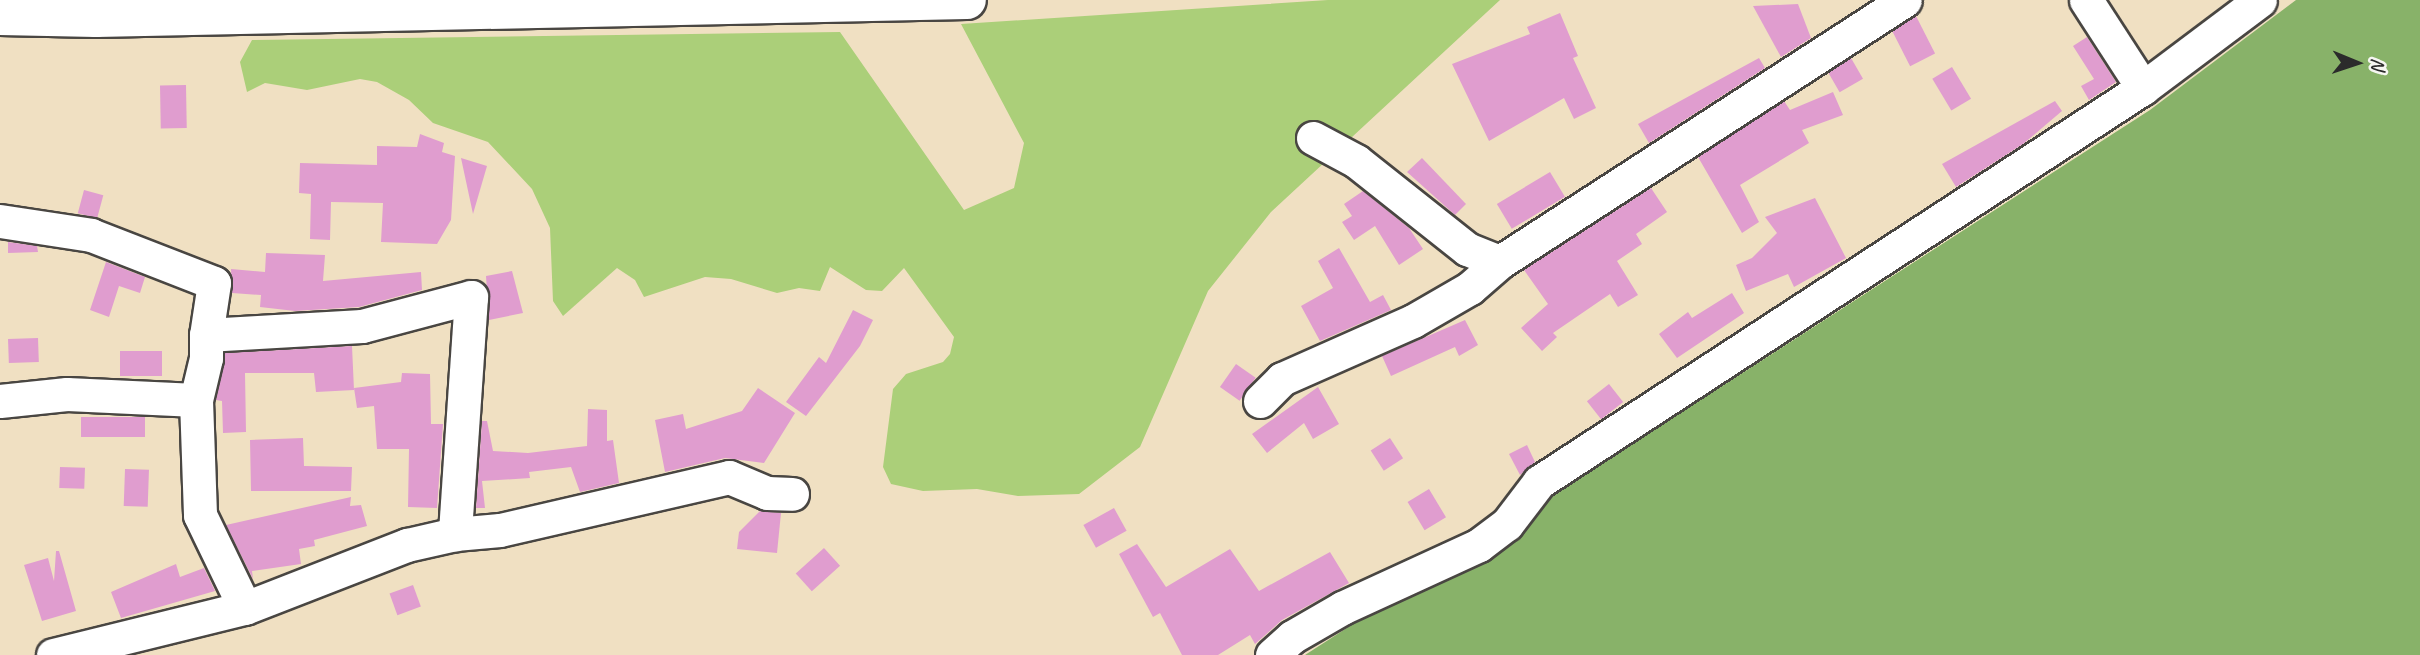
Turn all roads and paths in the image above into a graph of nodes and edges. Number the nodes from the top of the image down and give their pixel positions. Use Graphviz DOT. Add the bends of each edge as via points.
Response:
graph roads {
  1 [pos="967,0"];
  2 [pos="1905,0"];
  3 [pos="2086,0"];
  4 [pos="2260,0"];
  5 [pos="0,16"];
  6 [pos="2143,88"];
  7 [pos="1312,138"];
  8 [pos="0,222"];
  9 [pos="1500,262"];
  10 [pos="206,335"];
  11 [pos="195,400"];
  12 [pos="0,401"];
  13 [pos="1260,401"];
  14 [pos="792,494"];
  15 [pos="455,534"];
  16 [pos="245,608"];
  17 [pos="53,655"];
  18 [pos="1272,655"];
  1 -- 5 [label="highway" via="96,18"];
  2 -- 9 [label="street"];
  3 -- 6 [label="street"];
  4 -- 6 [label="street"];
  6 -- 18 [label="street" via="1539,482 1507,523 1479,545 1342,608 1292,637"];
  7 -- 9 [label="street" via="1356,161 1467,249"];
  8 -- 10 [label="street" via="90,235 214,283"];
  9 -- 13 [label="street" via="1470,288 1413,321 1282,379"];
  10 -- 11 [label="street" via="206,358"];
  10 -- 15 [label="street" via="362,326 471,297"];
  11 -- 12 [label="street" via="66,394"];
  11 -- 16 [label="street" via="200,515"];
  14 -- 15 [label="street" via="768,493 729,477 500,530"];
  15 -- 16 [label="street" via="407,545"];
  16 -- 17 [label="street"];
}
